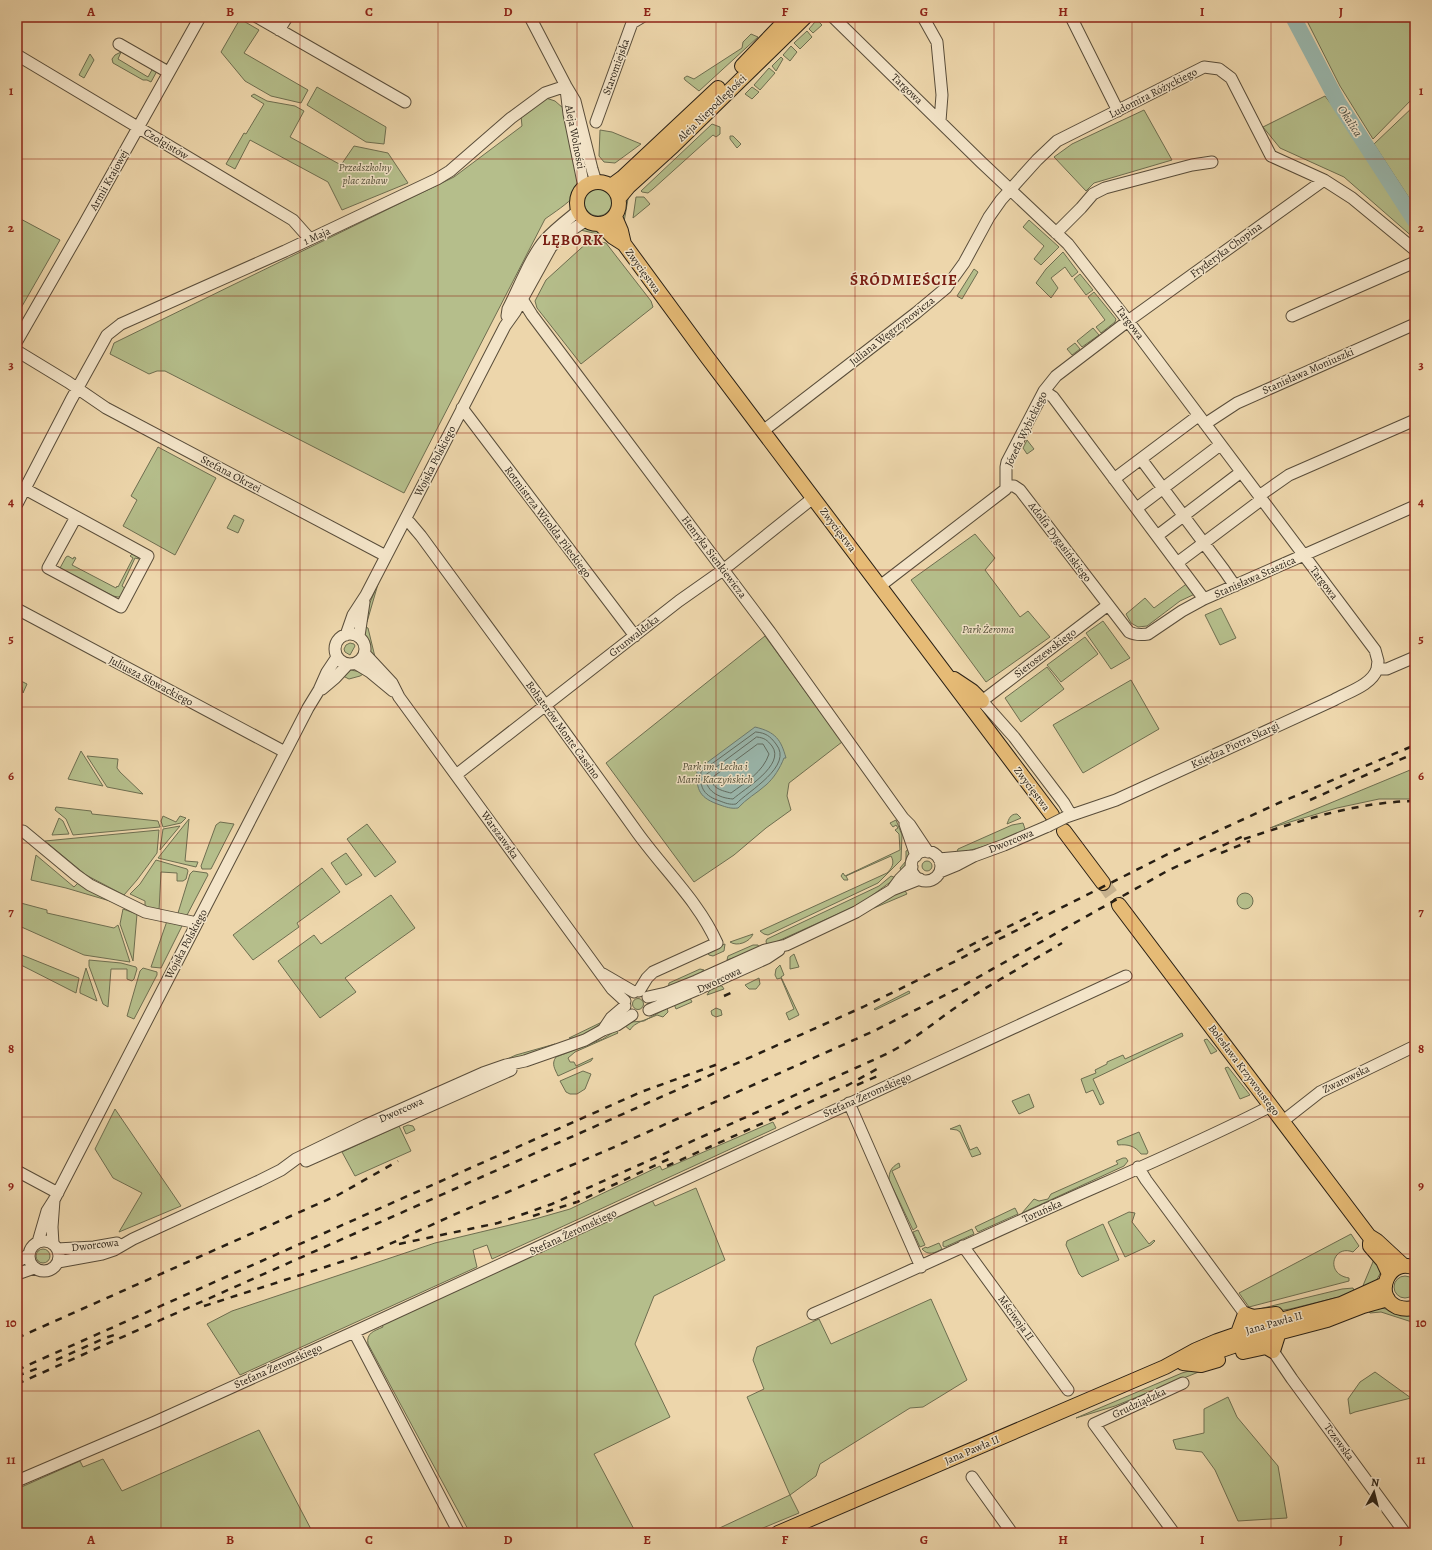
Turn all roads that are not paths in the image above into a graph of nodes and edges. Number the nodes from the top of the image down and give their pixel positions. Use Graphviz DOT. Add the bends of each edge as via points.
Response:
graph roads {
  1 [pos="200,17"];
  2 [pos="257,17"];
  3 [pos="287,17"];
  4 [pos="530,17"];
  5 [pos="642,17"];
  6 [pos="789,17"];
  7 [pos="805,17"];
  8 [pos="833,17"];
  9 [pos="923,17"];
  10 [pos="1071,17"];
  11 [pos="280,30"];
  12 [pos="119,44"];
  13 [pos="17,55"];
  14 [pos="168,72"];
  15 [pos="566,86"];
  16 [pos="404,102"];
  17 [pos="1118,111"];
  18 [pos="940,121"];
  19 [pos="596,122"];
  20 [pos="138,127"];
  21 [pos="1212,162"];
  22 [pos="1324,180"];
  23 [pos="590,185"];
  24 [pos="610,186"];
  25 [pos="1009,190"];
  26 [pos="619,198"];
  27 [pos="582,216"];
  28 [pos="615,217"];
  29 [pos="601,225"];
  30 [pos="1056,233"];
  31 [pos="309,238"];
  32 [pos="624,244"];
  33 [pos="1415,250"];
  34 [pos="1415,262"];
  35 [pos="522,299"];
  36 [pos="1292,316"];
  37 [pos="1128,321"];
  38 [pos="1415,324"];
  39 [pos="505,326"];
  40 [pos="17,341"];
  41 [pos="17,351"];
  42 [pos="78,388"];
  43 [pos="1044,391"];
  44 [pos="462,408"];
  45 [pos="1201,420"];
  46 [pos="1415,420"];
  47 [pos="763,431"];
  48 [pos="1220,445"];
  49 [pos="1141,459"];
  50 [pos="1241,472"];
  51 [pos="1114,479"];
  52 [pos="1007,486"];
  53 [pos="1164,489"];
  54 [pos="20,496"];
  55 [pos="813,498"];
  56 [pos="1260,498"];
  57 [pos="1415,506"];
  58 [pos="1137,508"];
  59 [pos="76,516"];
  60 [pos="1183,516"];
  61 [pos="405,520"];
  62 [pos="1157,536"];
  63 [pos="1204,543"];
  64 [pos="1303,555"];
  65 [pos="386,556"];
  66 [pos="1177,563"];
  67 [pos="723,570"];
  68 [pos="880,586"];
  69 [pos="1235,586"];
  70 [pos="366,596"];
  71 [pos="1204,599"];
  72 [pos="1108,605"];
  73 [pos="17,609"];
  74 [pos="346,635"];
  75 [pos="359,636"];
  76 [pos="635,636"];
  77 [pos="365,654"];
  78 [pos="337,656"];
  79 [pos="1415,657"];
  80 [pos="351,664"];
  81 [pos="1378,669"];
  82 [pos="946,674"];
  83 [pos="320,690"];
  84 [pos="399,697"];
  85 [pos="982,701"];
  86 [pos="544,706"];
  87 [pos="285,752"];
  88 [pos="456,775"];
  89 [pos="903,818"];
  90 [pos="1060,821"];
  91 [pos="22,831"];
  92 [pos="928,852"];
  93 [pos="916,856"];
  94 [pos="974,856"];
  95 [pos="939,859"];
  96 [pos="912,867"];
  97 [pos="940,872"];
  98 [pos="920,880"];
  99 [pos="1103,883"];
  100 [pos="892,890"];
  101 [pos="1119,904"];
  102 [pos="197,923"];
  103 [pos="786,945"];
  104 [pos="601,972"];
  105 [pos="1126,976"];
  106 [pos="640,993"];
  107 [pos="627,1007"];
  108 [pos="649,1010"];
  109 [pos="1415,1046"];
  110 [pos="850,1103"];
  111 [pos="1271,1106"];
  112 [pos="1283,1121"];
  113 [pos="1138,1168"];
  114 [pos="17,1171"];
  115 [pos="56,1196"];
  116 [pos="1369,1236"];
  117 [pos="133,1239"];
  118 [pos="38,1242"];
  119 [pos="55,1246"];
  120 [pos="964,1246"];
  121 [pos="28,1255"];
  122 [pos="17,1262"];
  123 [pos="921,1267"];
  124 [pos="1409,1267"];
  125 [pos="34,1268"];
  126 [pos="54,1270"];
  127 [pos="17,1274"];
  128 [pos="1387,1279"];
  129 [pos="1388,1299"];
  130 [pos="1414,1309"];
  131 [pos="812,1314"];
  132 [pos="1245,1314"];
  133 [pos="1298,1315"];
  134 [pos="354,1332"];
  135 [pos="1279,1332"];
  136 [pos="1238,1333"];
  137 [pos="1273,1351"];
  138 [pos="1183,1363"];
  139 [pos="1165,1367"];
  140 [pos="1183,1382"];
  141 [pos="1068,1390"];
  142 [pos="972,1477"];
  143 [pos="17,1481"];
  144 [pos="460,1533"];
  145 [pos="778,1533"];
  146 [pos="1012,1533"];
  147 [pos="1174,1533"];
  148 [pos="1405,1533"];
  1 -- 14 [label="street, Armii Krajowej"];
  2 -- 11 [label="street"];
  3 -- 11 [label="street"];
  4 -- 15 [label="street, Aleja Wolności"];
  5 -- 19 [label="street, Staromiejska" via="632,23"];
  6 -- 24 [label="main road, Aleja Niepodległości" via="634,168"];
  7 -- 26 [label="main road, Aleja Niepodległości"];
  8 -- 18 [label="street, Targowa"];
  9 -- 18 [label="street" via="937,42 942,94"];
  10 -- 17 [label="street"];
  11 -- 16 [label="street"];
  12 -- 14 [label="street"];
  13 -- 20 [label="street, Czołgistów"];
  14 -- 20 [label="street, Armii Krajowej"];
  15 -- 23 [label="street, Aleja Wolności" via="575,101 592,169"];
  15 -- 31 [label="street, 1 Maja" via="545,93 437,179"];
  17 -- 22 [label="street, Ludomira Różyckiego" via="1204,67 1219,69 1231,78 1271,156"];
  17 -- 25 [label="street, Ludomira Różyckiego" via="1057,141"];
  18 -- 25 [label="street, Targowa"];
  20 -- 31 [label="street, Czołgistów" via="293,220"];
  20 -- 40 [label="street, Armii Krajowej"];
  21 -- 30 [label="street" via="1112,186 1093,194"];
  22 -- 33 [label="street" via="1352,198"];
  22 -- 37 [label="street, Fryderyka Chopina"];
  23 -- 24 [label="main road" via="604,183"];
  23 -- 27 [label="main road" via="578,198 577,205"];
  24 -- 26 [label="main road"];
  25 -- 30 [label="street, Targowa"];
  25 -- 47 [label="street, Juliana Węgrzynowicza" via="946,288"];
  26 -- 28 [label="main road" via="620,205"];
  27 -- 29 [label="main road" via="593,224"];
  27 -- 35 [label="street, Wojska Polskiego" via="551,247"];
  27 -- 39 [label="street, Wojska Polskiego" via="556,229 545,240 508,308"];
  28 -- 29 [label="main road"];
  28 -- 32 [label="main road, Zwycięstwa"];
  29 -- 32 [label="main road, Zwycięstwa"];
  30 -- 37 [label="street, Targowa" via="1068,244"];
  31 -- 42 [label="street, 1 Maja" via="117,327 107,335"];
  32 -- 47 [label="main road, Zwycięstwa"];
  34 -- 36 [label="street"];
  35 -- 39 [label="street, Wojska Polskiego"];
  35 -- 67 [label="street, Henryka Sienkiewicza"];
  37 -- 43 [label="street, Józefa Wybickiego" via="1056,376"];
  37 -- 45 [label="street, Targowa"];
  38 -- 45 [label="street, Stanisława Moniuszki"];
  39 -- 44 [label="street, Wojska Polskiego"];
  41 -- 42 [label="street, Stefana Okrzei"];
  42 -- 54 [label="street, 1 Maja"];
  42 -- 65 [label="street, Stefana Okrzei" via="106,408"];
  43 -- 51 [label="street" via="1052,396"];
  43 -- 52 [label="street, Józefa Wybickiego" via="1007,462"];
  44 -- 61 [label="street, Wojska Polskiego"];
  44 -- 76 [label="street, Rotmistrza Witolda Pileckiego"];
  45 -- 48 [label="street, Targowa"];
  45 -- 49 [label="street, Stanisława Moniuszki"];
  46 -- 56 [label="street" via="1289,475"];
  47 -- 55 [label="main road, Zwycięstwa"];
  48 -- 50 [label="street, Targowa"];
  48 -- 53 [label="street"];
  49 -- 51 [label="street, Stanisława Moniuszki"];
  49 -- 53 [label="street"];
  50 -- 56 [label="street, Targowa"];
  50 -- 60 [label="street"];
  51 -- 58 [label="street"];
  52 -- 68 [label="street" via="1002,493"];
  52 -- 72 [label="street, Adolfa Dygasińskiego" via="1014,486 1020,490"];
  53 -- 58 [label="street"];
  53 -- 60 [label="street"];
  54 -- 59 [label="street"];
  55 -- 67 [label="street, Grunwaldzka"];
  55 -- 68 [label="main road, Zwycięstwa"];
  56 -- 63 [label="street"];
  56 -- 64 [label="street, Targowa"];
  57 -- 64 [label="street, Stanisława Staszica"];
  58 -- 62 [label="street"];
  59 -- 59 [label="street" via="48,568 121,607 148,556"];
  60 -- 62 [label="street"];
  60 -- 63 [label="street"];
  61 -- 65 [label="street, Wojska Polskiego"];
  61 -- 86 [label="street, Bohaterów Monte Cassino" via="418,532"];
  62 -- 66 [label="street"];
  63 -- 66 [label="street"];
  63 -- 69 [label="street"];
  64 -- 69 [label="street, Stanisława Staszica"];
  64 -- 81 [label="street, Targowa" via="1375,650"];
  65 -- 70 [label="street, Wojska Polskiego"];
  66 -- 71 [label="street"];
  67 -- 76 [label="street, Grunwaldzka"];
  67 -- 89 [label="street, Henryka Sienkiewicza"];
  68 -- 82 [label="main road, Zwycięstwa"];
  69 -- 71 [label="street, Stanisława Staszica"];
  70 -- 74 [label="street, Wojska Polskiego" via="353,615"];
  70 -- 75 [label="street, Wojska Polskiego"];
  71 -- 72 [label="street, Stanisława Staszica" via="1148,634 1142,635 1129,632"];
  72 -- 85 [label="street, Sieroszewskiego"];
  73 -- 87 [label="street, Juliusza Słowackiego"];
  74 -- 75 [label="street"];
  74 -- 78 [label="street" via="337,644"];
  75 -- 77 [label="street" via="364,643"];
  76 -- 86 [label="street, Grunwaldzka"];
  77 -- 80 [label="street" via="361,660"];
  77 -- 84 [label="street, Warszawska" via="392,683"];
  78 -- 80 [label="street" via="343,662"];
  78 -- 83 [label="street, Wojska Polskiego"];
  79 -- 81 [label="street" via="1388,669"];
  80 -- 83 [label="street, Wojska Polskiego"];
  80 -- 84 [label="street, Warszawska" via="370,672"];
  81 -- 90 [label="street, Księdza Piotra Skargi" via="1368,681 1334,700 1116,800"];
  82 -- 85 [label="main road"];
  82 -- 90 [label="main road, Zwycięstwa"];
  83 -- 87 [label="street, Wojska Polskiego"];
  84 -- 88 [label="street, Warszawska"];
  85 -- 90 [label="street" via="1014,737 1064,803"];
  86 -- 88 [label="street, Grunwaldzka"];
  86 -- 106 [label="street, Bohaterów Monte Cassino" via="636,831 685,892 709,926 717,943 653,972"];
  87 -- 102 [label="street, Wojska Polskiego"];
  88 -- 104 [label="street, Warszawska"];
  89 -- 92 [label="street, Henryka Sienkiewicza"];
  89 -- 93 [label="street, Henryka Sienkiewicza"];
  90 -- 94 [label="street, Dworcowa"];
  90 -- 99 [label="main road, Zwycięstwa"];
  91 -- 102 [label="street" via="90,885 145,912"];
  92 -- 93 [label="street"];
  92 -- 95 [label="street" via="935,854"];
  93 -- 96 [label="street"];
  94 -- 95 [label="street, Dworcowa"];
  94 -- 97 [label="street, Dworcowa"];
  95 -- 97 [label="street"];
  96 -- 98 [label="street" via="914,875"];
  96 -- 100 [label="street, Dworcowa"];
  97 -- 98 [label="street" via="930,881"];
  98 -- 100 [label="street, Dworcowa"];
  100 -- 103 [label="street, Dworcowa" via="856,912"];
  101 -- 111 [label="main road, Bolesława Krzywoustego"];
  102 -- 115 [label="street, Wojska Polskiego"];
  103 -- 106 [label="street, Dworcowa" via="765,950 672,991"];
  103 -- 108 [label="street, Dworcowa" via="768,958"];
  104 -- 106 [label="street, Warszawska"];
  104 -- 107 [label="street, Warszawska"];
  105 -- 110 [label="street, Stefana Żeromskiego"];
  106 -- 107 [label="street" via="627,997"];
  106 -- 108 [label="street" via="650,1001"];
  107 -- 108 [label="street" via="635,1016 643,1016"];
  107 -- 117 [label="street, Dworcowa" via="610,1018 603,1030 585,1040 477,1076"];
  109 -- 112 [label="street, Zwarowska" via="1320,1092"];
  110 -- 123 [label="street"];
  110 -- 134 [label="street, Stefana Żeromskiego"];
  111 -- 112 [label="main road, Bolesława Krzywoustego"];
  111 -- 113 [label="street, Toruńska"];
  112 -- 116 [label="main road, Bolesława Krzywoustego"];
  113 -- 120 [label="street, Toruńska"];
  113 -- 132 [label="street"];
  114 -- 115 [label="street"];
  115 -- 118 [label="street, Wojska Polskiego" via="47,1211"];
  115 -- 119 [label="street, Wojska Polskiego" via="52,1227"];
  116 -- 124 [label="main road, Bolesława Krzywoustego"];
  116 -- 128 [label="main road, Bolesława Krzywoustego" via="1370,1246 1382,1261"];
  117 -- 119 [label="street, Dworcowa" via="94,1247"];
  117 -- 126 [label="street, Dworcowa" via="114,1250"];
  118 -- 119 [label="street" via="48,1241"];
  118 -- 121 [label="street" via="31,1247"];
  119 -- 126 [label="street" via="59,1253"];
  120 -- 123 [label="street, Toruńska"];
  120 -- 141 [label="street, Mściwoja II"];
  121 -- 122 [label="street"];
  121 -- 125 [label="street"];
  123 -- 131 [label="street, Toruńska"];
  124 -- 128 [label="main road, Jana Pawła II" via="1396,1268"];
  125 -- 126 [label="street" via="42,1272"];
  125 -- 127 [label="street"];
  128 -- 129 [label="main road, Bolesława Krzywoustego" via="1385,1292"];
  128 -- 133 [label="main road, Jana Pawła II" via="1341,1304"];
  129 -- 130 [label="main road" via="1394,1306"];
  129 -- 135 [label="main road, Jana Pawła II" via="1327,1320"];
  132 -- 133 [label="main road" via="1253,1318 1273,1314"];
  132 -- 136 [label="main road"];
  133 -- 136 [label="main road, Jana Pawła II"];
  134 -- 143 [label="street, Stefana Żeromskiego"];
  134 -- 144 [label="street"];
  135 -- 137 [label="main road"];
  135 -- 138 [label="main road, Jana Pawła II"];
  136 -- 139 [label="main road, Jana Pawła II" via="1196,1350"];
  137 -- 138 [label="main road" via="1266,1347 1257,1348 1201,1365"];
  137 -- 148 [label="street, Tczewska"];
  138 -- 139 [label="main road, Jana Pawła II"];
  139 -- 145 [label="main road, Jana Pawła II"];
  140 -- 147 [label="street, Grudziądzka" via="1094,1424"];
  142 -- 146 [label="street"];
}
